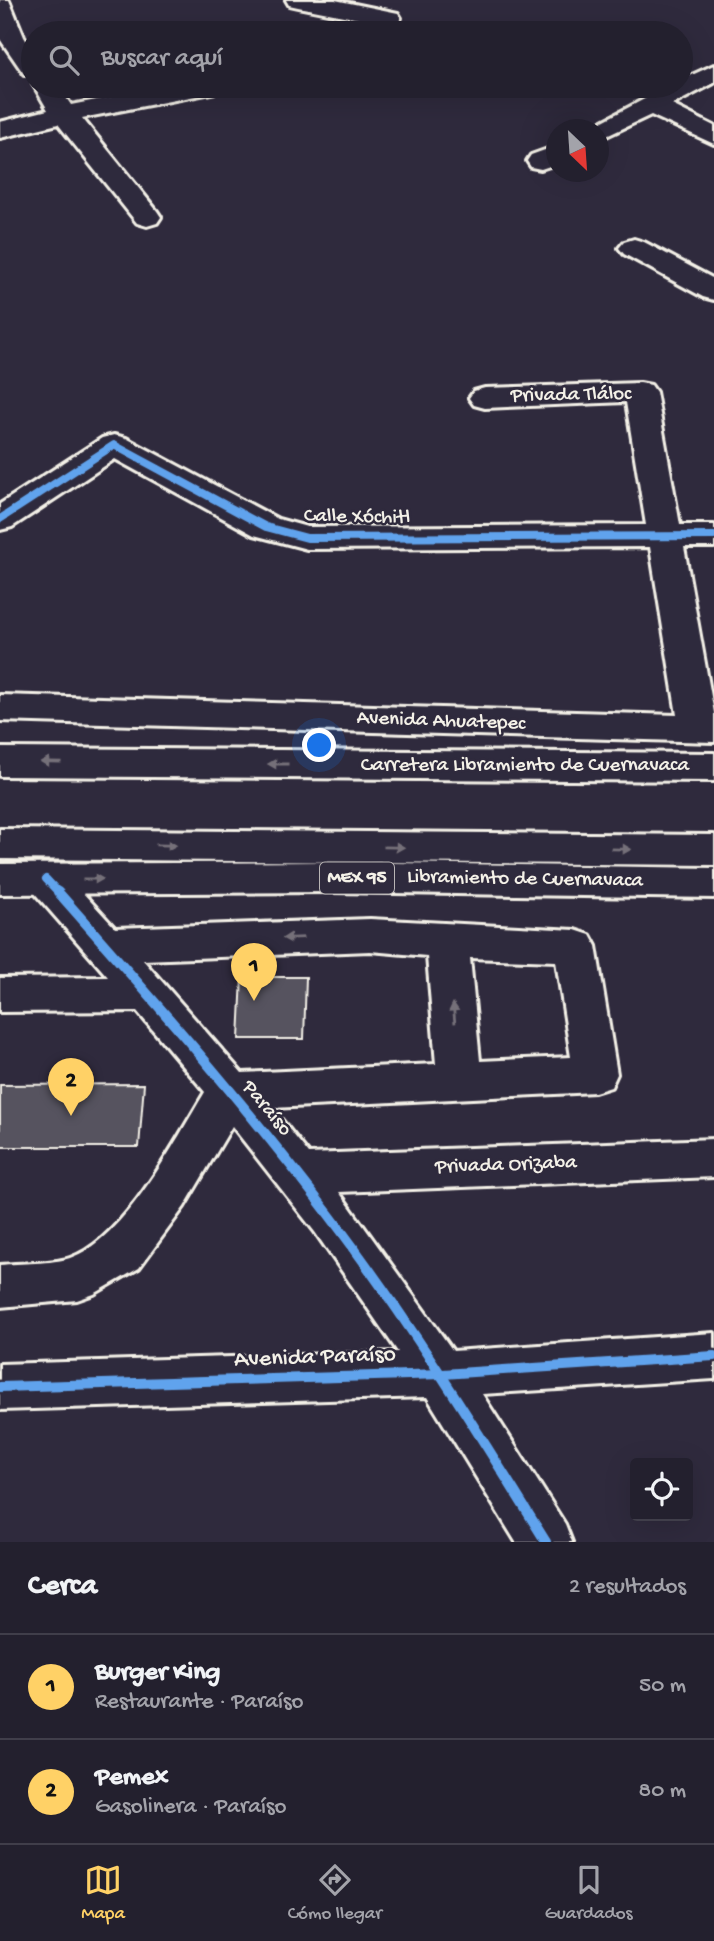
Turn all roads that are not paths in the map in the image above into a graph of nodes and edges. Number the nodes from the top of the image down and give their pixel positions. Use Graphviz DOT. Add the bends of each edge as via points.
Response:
graph roads {
  1 [pos="298,0"];
  2 [pos="0,5"];
  3 [pos="332,11"];
  4 [pos="389,18"];
  5 [pos="21,52"];
  6 [pos="714,73"];
  7 [pos="693,84"];
  8 [pos="53,98"];
  9 [pos="145,98"];
  10 [pos="665,98"];
  11 [pos="651,105"];
  12 [pos="64,114"];
  13 [pos="609,126"];
  14 [pos="0,130"];
  15 [pos="714,136"];
  16 [pos="147,217"];
  17 [pos="634,248"];
  18 [pos="714,290"];
  19 [pos="485,398"];
  20 [pos="0,519"];
  21 [pos="666,536"];
  22 [pos="714,536"];
  23 [pos="0,708"];
  24 [pos="706,729"];
  25 [pos="0,762"];
  26 [pos="714,767"];
  27 [pos="0,844"];
  28 [pos="714,850"];
  29 [pos="0,879"];
  30 [pos="46,879"];
  31 [pos="714,883"];
  32 [pos="447,941"];
  33 [pos="105,945"];
  34 [pos="147,993"];
  35 [pos="0,995"];
  36 [pos="460,1081"];
  37 [pos="229,1092"];
  38 [pos="714,1158"];
  39 [pos="298,1174"];
  40 [pos="0,1286"];
  41 [pos="714,1356"];
  42 [pos="443,1374"];
  43 [pos="0,1387"];
  44 [pos="546,1542"];
  1 -- 3 [label="main road"];
  2 -- 5 [label="main road"];
  3 -- 4 [label="main road"];
  6 -- 7 [label="main road"];
  8 -- 12 [label="main road"];
  9 -- 12 [label="main road"];
  10 -- 11 [label="main road"];
  11 -- 13 [label="main road"];
  11 -- 15 [label="main road"];
  12 -- 14 [label="main road"];
  12 -- 16 [label="main road"];
  17 -- 18 [label="main road"];
  19 -- 21 [label="main road, Privada Tláloc" via="640,392"];
  20 -- 21 [label="main road, Calle Xóchitl" via="114,445 266,527 307,538"];
  21 -- 22 [label="main road, Calle Xóchitl"];
  21 -- 24 [label="main road"];
  23 -- 24 [label="main road, Avenida Ahuatepec"];
  26 -- 25 [label="main road, Carretera Libramiento de Cuernavaca, one-way"];
  27 -- 28 [label="main road, MEX 95, one-way"];
  29 -- 30 [label="main road, Libramiento de Cuernavaca / MEX 95"];
  30 -- 31 [label="main road, Libramiento de Cuernavaca / MEX 95, one-way" via="332,877"];
  30 -- 33 [label="main road, Paraíso"];
  32 -- 33 [label="main road, one-way" via="370,935"];
  36 -- 32 [label="main road, one-way"];
  32 -- 36 [label="main road" via="575,946 595,1074"];
  33 -- 34 [label="main road, Paraíso"];
  34 -- 35 [label="main road"];
  34 -- 37 [label="main road, Paraíso"];
  36 -- 37 [label="main road"];
  37 -- 39 [label="main road, Paraíso"];
  37 -- 40 [label="main road" via="169,1194 122,1253 77,1279"];
  38 -- 39 [label="main road, Privada Orizaba"];
  39 -- 42 [label="main road, Paraíso"];
  41 -- 42 [label="main road, Avenida Paraíso"];
  42 -- 43 [label="main road, Avenida Paraíso"];
  42 -- 44 [label="main road, Paraíso"];
}
